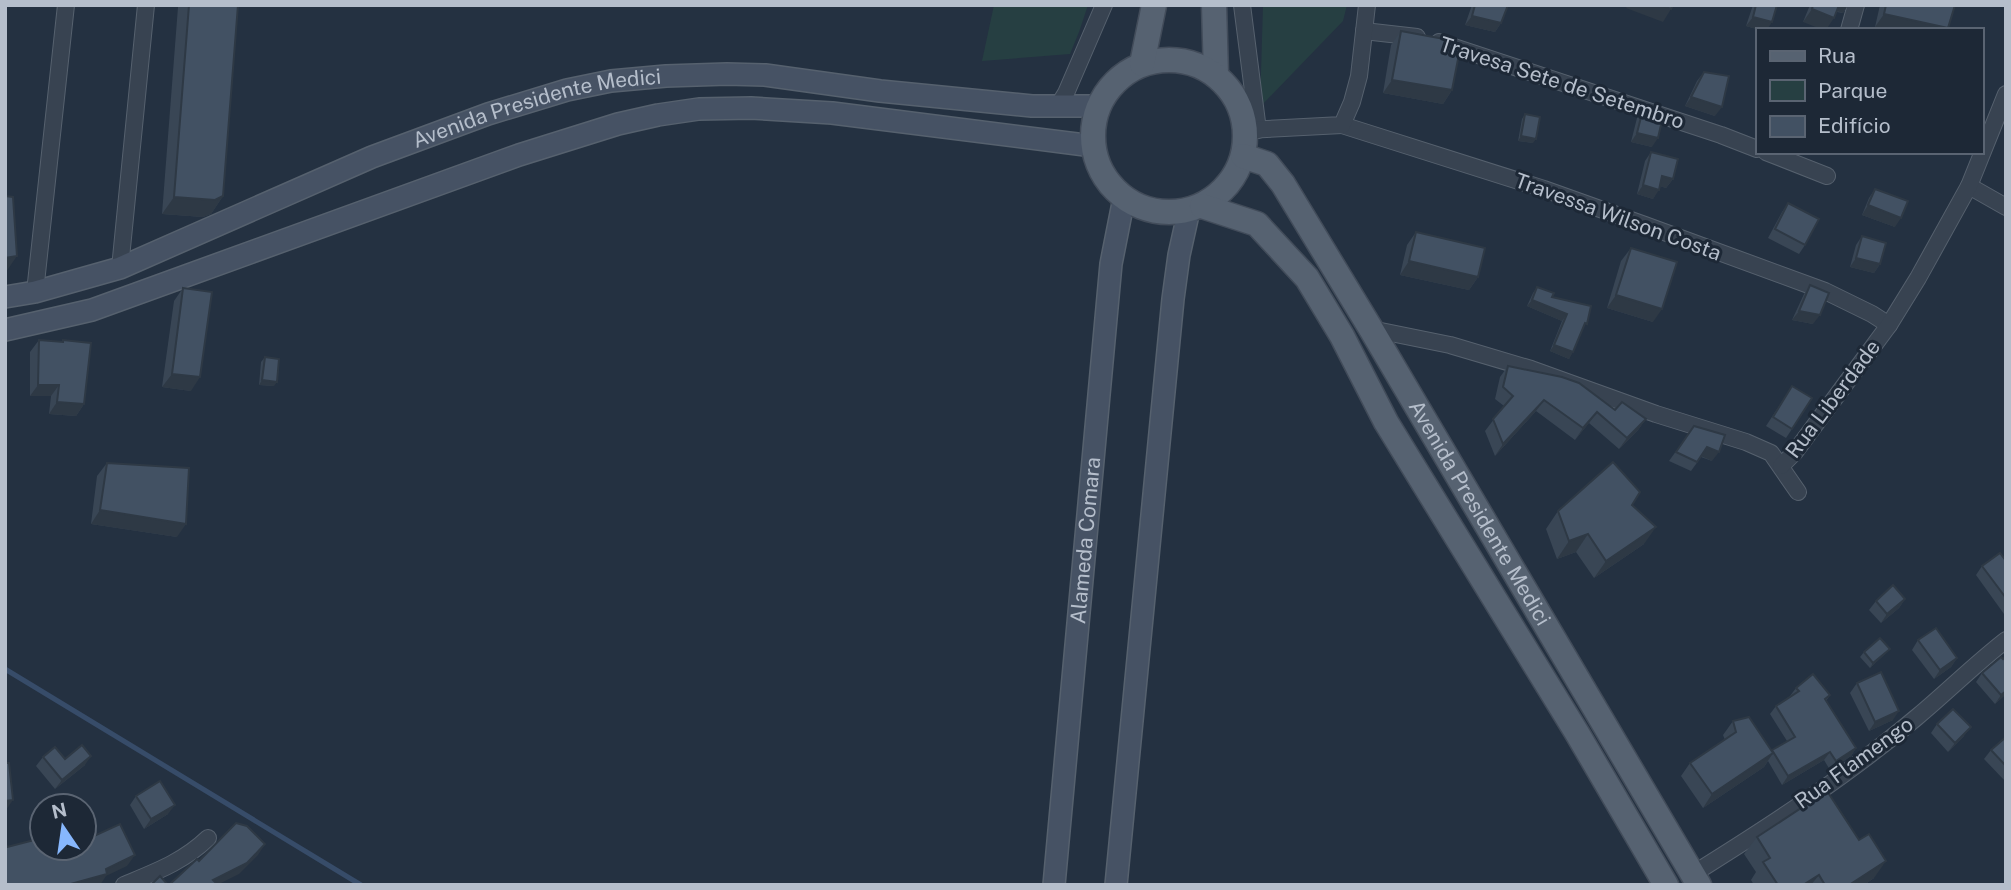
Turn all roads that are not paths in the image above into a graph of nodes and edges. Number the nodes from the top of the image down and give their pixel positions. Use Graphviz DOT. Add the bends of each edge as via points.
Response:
graph roads {
  1 [pos="66,5"];
  2 [pos="146,5"];
  3 [pos="1104,5"];
  4 [pos="1154,5"];
  5 [pos="1214,5"];
  6 [pos="1242,5"];
  7 [pos="1367,5"];
  8 [pos="1856,5"];
  9 [pos="1850,28"];
  10 [pos="1364,31"];
  11 [pos="1142,64"];
  12 [pos="1216,75"];
  13 [pos="2006,94"];
  14 [pos="1058,106"];
  15 [pos="1098,106"];
  16 [pos="1342,125"];
  17 [pos="1252,130"];
  18 [pos="1093,146"];
  19 [pos="1756,149"];
  20 [pos="1983,151"];
  21 [pos="1771,154"];
  22 [pos="1982,154"];
  23 [pos="1243,156"];
  24 [pos="1828,176"];
  25 [pos="1969,186"];
  26 [pos="1124,198"];
  27 [pos="2006,207"];
  28 [pos="1196,208"];
  29 [pos="120,268"];
  30 [pos="35,292"];
  31 [pos="5,298"];
  32 [pos="1889,325"];
  33 [pos="1371,329"];
  34 [pos="5,330"];
  35 [pos="1781,466"];
  36 [pos="1798,492"];
  37 [pos="2006,640"];
  38 [pos="208,838"];
  39 [pos="1696,879"];
  40 [pos="124,885"];
  41 [pos="1054,885"];
  42 [pos="1116,885"];
  43 [pos="1665,885"];
  1 -- 30 [label="street"];
  2 -- 29 [label="street"];
  3 -- 14 [label="street"];
  4 -- 11 [label="main road"];
  5 -- 12 [label="main road"];
  6 -- 17 [label="street"];
  7 -- 10 [label="street"];
  8 -- 9 [label="street"];
  10 -- 16 [label="street" via="1360,76"];
  10 -- 19 [label="street, Travesa Sete de Setembro" via="1426,38"];
  11 -- 12 [label="main road" via="1167,59 1193,63"];
  11 -- 15 [label="main road" via="1116,81"];
  12 -- 17 [label="main road" via="1234,94"];
  13 -- 20 [label="street, Rua Liberdade"];
  14 -- 15 [label="street, Avenida Presidente Medici"];
  14 -- 29 [label="street, Avenida Presidente Medici" via="765,75 611,81 501,110 372,157"];
  15 -- 18 [label="main road"];
  16 -- 17 [label="street"];
  16 -- 32 [label="street, Travessa Wilson Costa" via="1645,225 1825,291"];
  17 -- 23 [label="main road"];
  18 -- 26 [label="main road" via="1097,164"];
  18 -- 34 [label="street, Avenida Presidente Medici" via="832,113 751,108 658,115 519,155 92,310"];
  21 -- 24 [label="street"];
  22 -- 25 [label="street, Rua Liberdade"];
  23 -- 28 [label="main road" via="1232,180"];
  23 -- 33 [label="main road, Avenida Presidente Medici" via="1267,164 1283,184"];
  25 -- 27 [label="street"];
  25 -- 32 [label="street, Rua Liberdade"];
  26 -- 28 [label="main road" via="1166,212"];
  26 -- 41 [label="street, Alameda Comara" via="1111,264"];
  28 -- 42 [label="street" via="1179,255 1173,299"];
  28 -- 43 [label="main road, Avenida Presidente Medici" via="1257,224 1307,278 1386,422"];
  29 -- 30 [label="street, Avenida Presidente Medici"];
  30 -- 31 [label="street, Avenida Presidente Medici"];
  32 -- 35 [label="street, Rua Liberdade"];
  33 -- 35 [label="street, Rua Liberdade" via="1450,345 1531,369 1745,442 1771,453"];
  33 -- 39 [label="main road, Avenida Presidente Medici"];
  35 -- 36 [label="street"];
  37 -- 39 [label="street, Rua Flamengo" via="1917,717"];
  38 -- 40 [label="street" via="181,859"];
}
